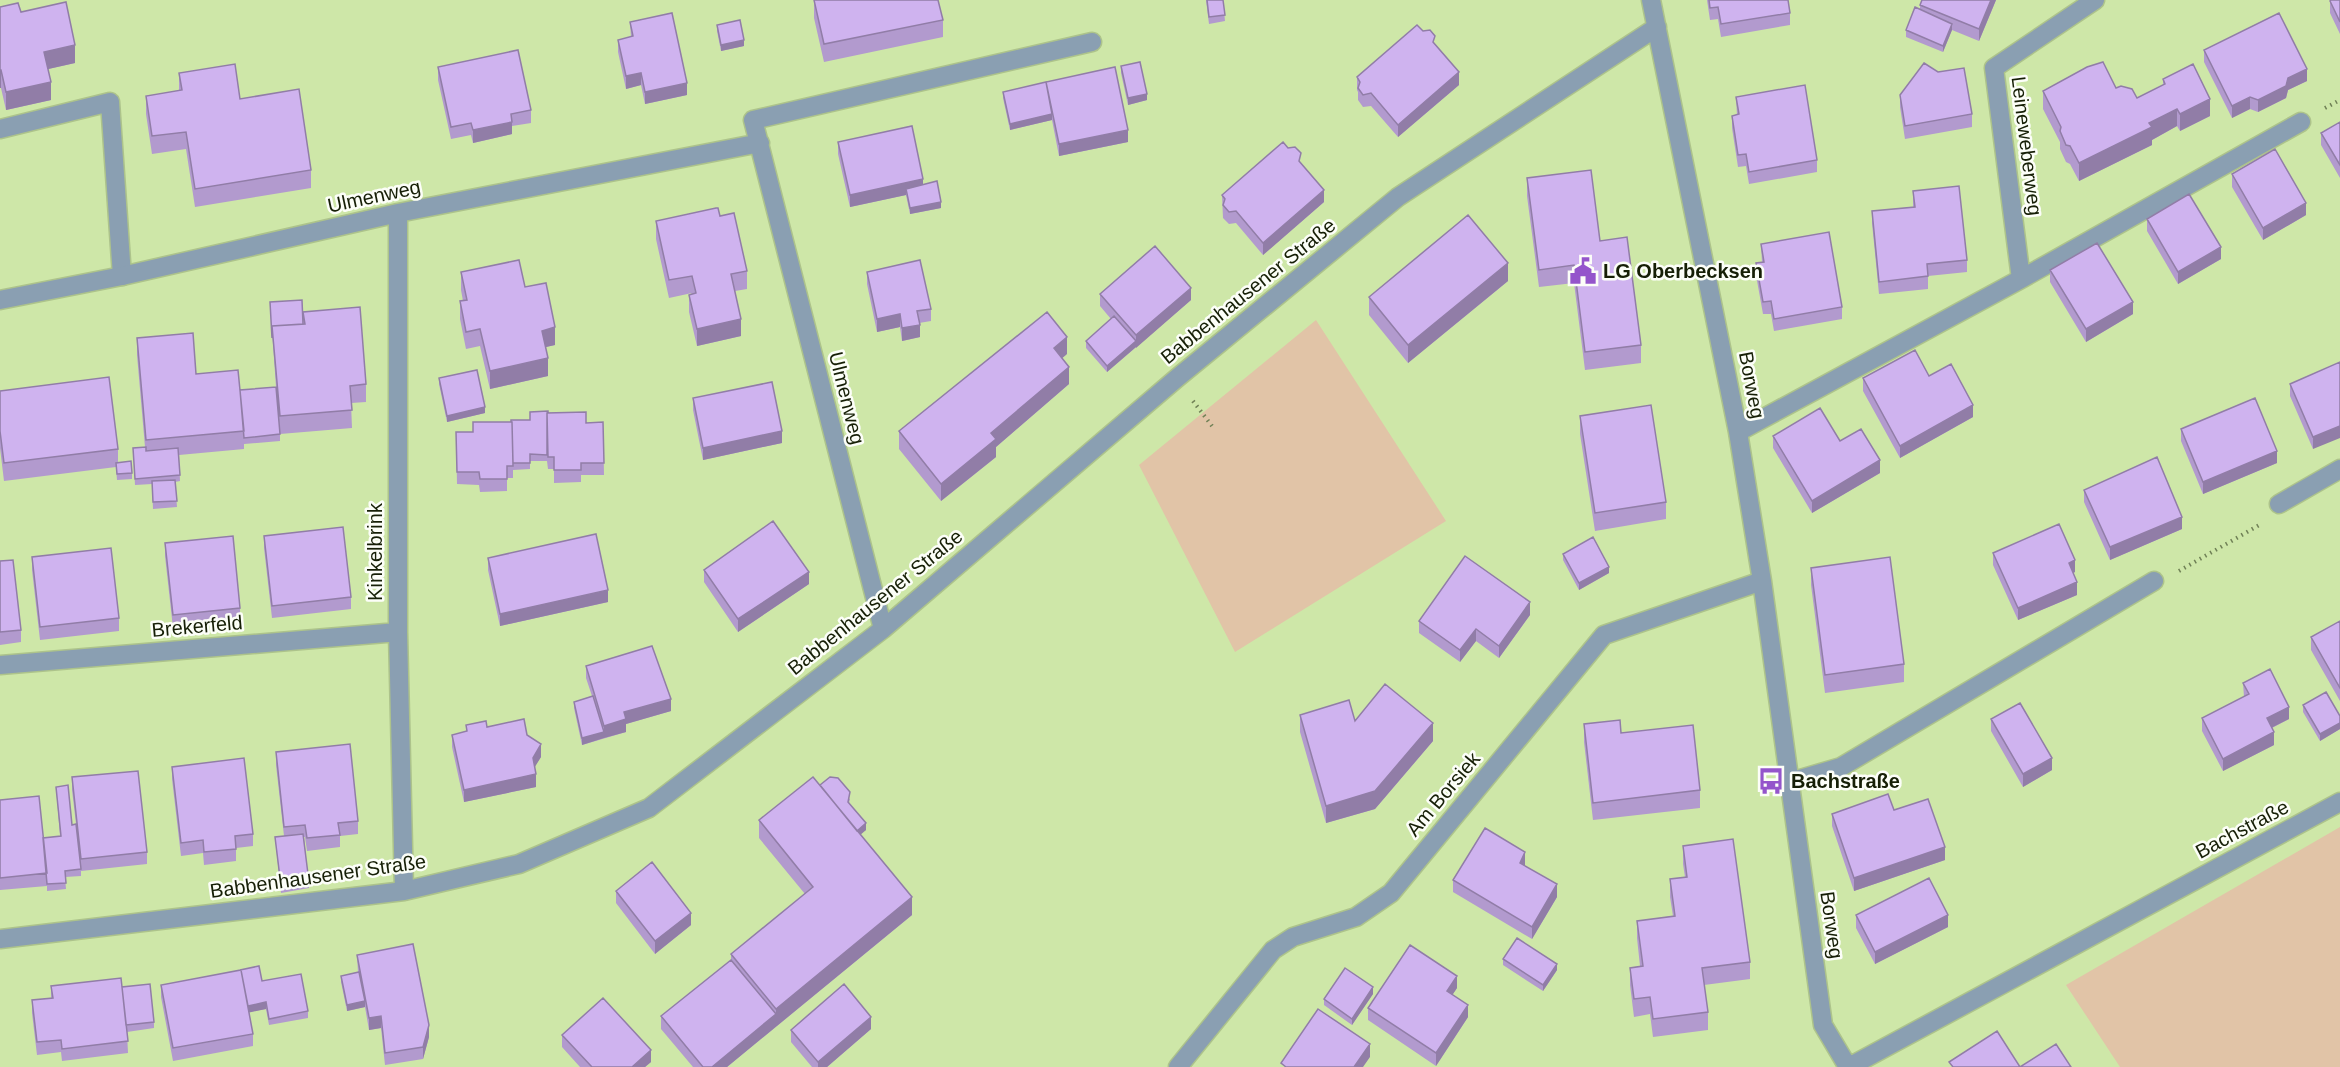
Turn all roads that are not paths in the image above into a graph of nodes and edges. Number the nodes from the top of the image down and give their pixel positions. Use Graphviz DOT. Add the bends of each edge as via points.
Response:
graph roads {
  1 [pos="1651,0"];
  2 [pos="2095,0"];
  3 [pos="1657,27"];
  4 [pos="1092,42"];
  5 [pos="2301,122"];
  6 [pos="0,129"];
  7 [pos="760,143"];
  8 [pos="398,213"];
  9 [pos="122,276"];
  10 [pos="2021,279"];
  11 [pos="0,300"];
  12 [pos="1738,432"];
  13 [pos="2340,469"];
  14 [pos="2279,504"];
  15 [pos="1762,581"];
  16 [pos="2154,581"];
  17 [pos="883,629"];
  18 [pos="398,632"];
  19 [pos="0,665"];
  20 [pos="1790,782"];
  21 [pos="2340,802"];
  22 [pos="404,891"];
  23 [pos="0,939"];
  24 [pos="1178,1067"];
  25 [pos="1849,1067"];
  1 -- 3 [label="street, Borweg"];
  2 -- 10 [label="street, Leineweberweg" via="1994,68"];
  3 -- 12 [label="street, Borweg"];
  3 -- 17 [label="street, Babbenhausener Straße" via="1398,197 1168,386"];
  4 -- 7 [label="street, Ulmenweg" via="753,120"];
  5 -- 10 [label="street"];
  6 -- 9 [label="street" via="110,102"];
  7 -- 8 [label="street, Ulmenweg"];
  7 -- 17 [label="street, Ulmenweg"];
  8 -- 9 [label="street, Ulmenweg"];
  8 -- 18 [label="street, Kinkelbrink"];
  9 -- 11 [label="street, Ulmenweg"];
  10 -- 12 [label="street"];
  12 -- 15 [label="street, Borweg"];
  13 -- 14 [label="street"];
  15 -- 20 [label="street, Borweg"];
  15 -- 24 [label="street, Am Borsiek" via="1604,634 1390,893 1356,917 1293,937 1273,950"];
  16 -- 20 [label="street" via="1841,767"];
  17 -- 22 [label="street, Babbenhausener Straße" via="649,808 519,864"];
  18 -- 19 [label="street, Brekerfeld"];
  18 -- 22 [label="street, Kinkelbrink"];
  20 -- 25 [label="street, Borweg" via="1823,1025"];
  21 -- 25 [label="street, Bachstraße"];
  22 -- 23 [label="street, Babbenhausener Straße"];
}
